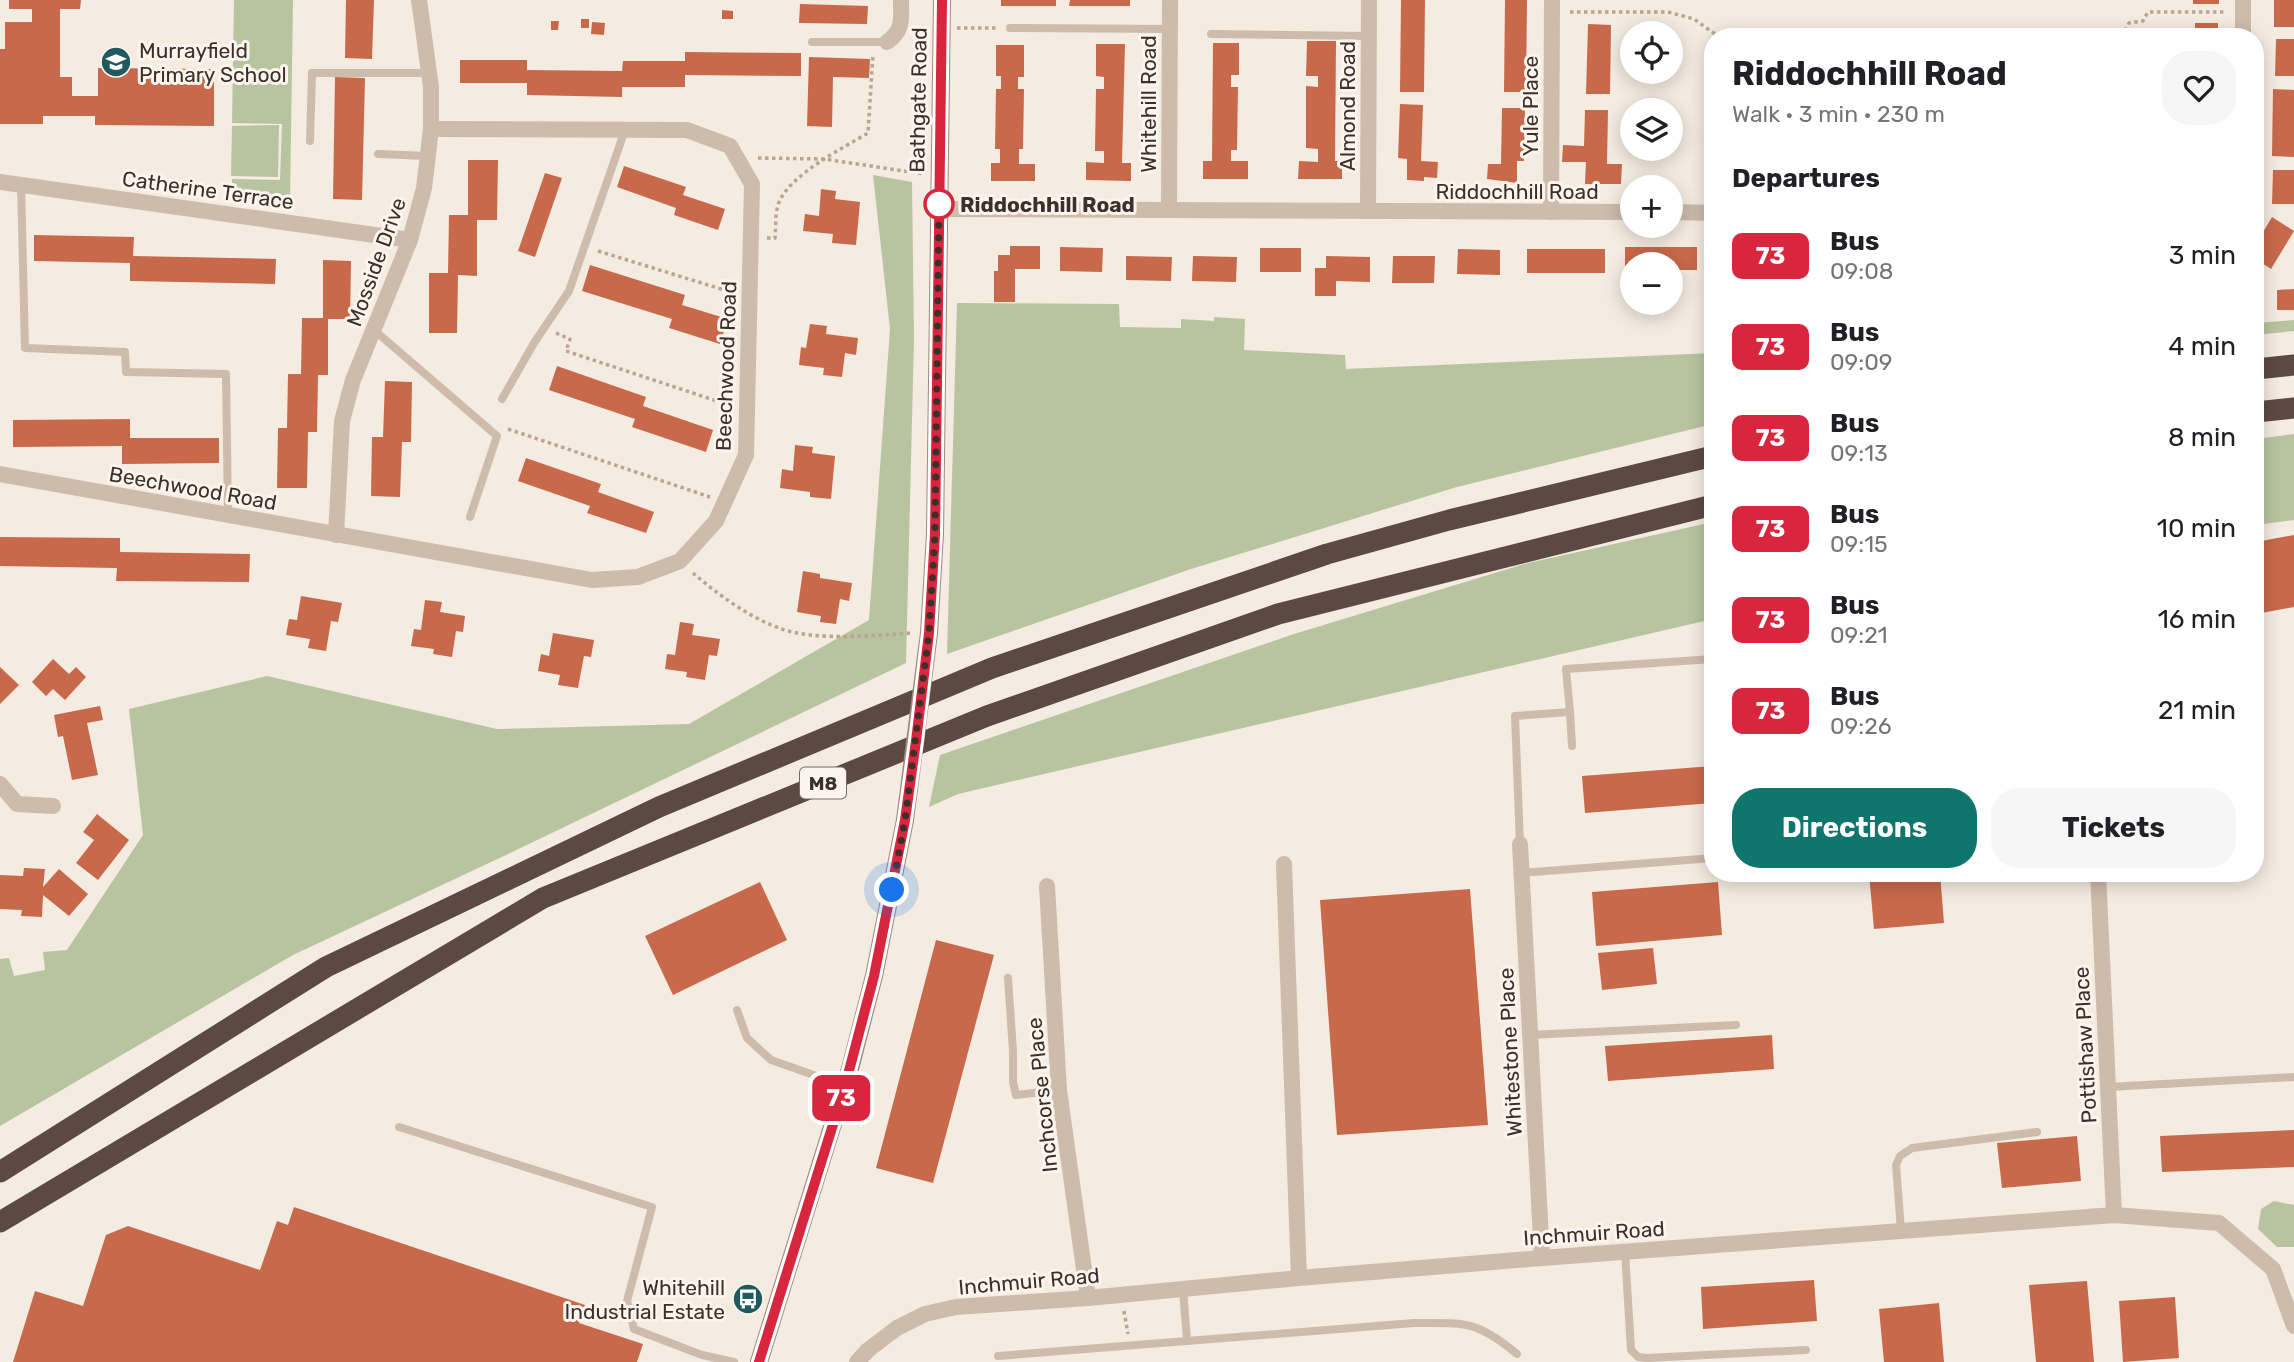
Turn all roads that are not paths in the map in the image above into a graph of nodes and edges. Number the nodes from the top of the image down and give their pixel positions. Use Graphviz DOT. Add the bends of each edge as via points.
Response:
graph roads {
  1 [pos="419,0"];
  2 [pos="901,0"];
  3 [pos="942,0"];
  4 [pos="1170,0"];
  5 [pos="1369,0"];
  6 [pos="1552,6"];
  7 [pos="2243,6"];
  8 [pos="1010,28"];
  9 [pos="2243,28"];
  10 [pos="1170,29"];
  11 [pos="1212,34"];
  12 [pos="1368,36"];
  13 [pos="812,42"];
  14 [pos="880,42"];
  15 [pos="429,74"];
  16 [pos="431,129"];
  17 [pos="625,130"];
  18 [pos="310,141"];
  19 [pos="378,155"];
  20 [pos="428,156"];
  21 [pos="0,182"];
  22 [pos="21,185"];
  23 [pos="939,209"];
  24 [pos="1169,209"];
  25 [pos="1368,211"];
  26 [pos="1551,212"];
  27 [pos="1620,212"];
  28 [pos="1683,212"];
  29 [pos="1704,213"];
  30 [pos="410,240"];
  31 [pos="374,330"];
  32 [pos="2294,365"];
  33 [pos="2264,368"];
  34 [pos="502,400"];
  35 [pos="2294,408"];
  36 [pos="2264,411"];
  37 [pos="1704,458"];
  38 [pos="0,474"];
  39 [pos="1704,507"];
  40 [pos="228,515"];
  41 [pos="470,516"];
  42 [pos="336,536"];
  43 [pos="1704,660"];
  44 [pos="1570,712"];
  45 [pos="1572,746"];
  46 [pos="0,784"];
  47 [pos="53,806"];
  48 [pos="1520,844"];
  49 [pos="1704,859"];
  50 [pos="1284,864"];
  51 [pos="1522,873"];
  52 [pos="2098,882"];
  53 [pos="1047,886"];
  54 [pos="1008,978"];
  55 [pos="737,1010"];
  56 [pos="1736,1025"];
  57 [pos="1530,1035"];
  58 [pos="2294,1077"];
  59 [pos="845,1086"];
  60 [pos="2108,1087"];
  61 [pos="1059,1090"];
  62 [pos="399,1127"];
  63 [pos="2037,1132"];
  64 [pos="0,1172"];
  65 [pos="2114,1215"];
  66 [pos="0,1222"];
  67 [pos="1901,1231"];
  68 [pos="1625,1252"];
  69 [pos="1542,1258"];
  70 [pos="1299,1278"];
  71 [pos="1183,1289"];
  72 [pos="1088,1298"];
  73 [pos="2294,1326"];
  74 [pos="1187,1341"];
  75 [pos="1806,1350"];
  76 [pos="1517,1354"];
  77 [pos="998,1356"];
  78 [pos="734,1362"];
  79 [pos="759,1362"];
  80 [pos="857,1362"];
  1 -- 15 [label="street, Mosside Drive"];
  2 -- 14 [label="street" via="897,35"];
  3 -- 23 [label="main road, Bathgate Road"];
  4 -- 10 [label="street, Whitehill Road"];
  5 -- 12 [label="street, Almond Road"];
  6 -- 26 [label="street, Yule Place"];
  7 -- 9 [label="street"];
  8 -- 10 [label="lane"];
  10 -- 24 [label="street, Whitehill Road"];
  11 -- 12 [label="lane"];
  12 -- 25 [label="street, Almond Road"];
  13 -- 14 [label="lane"];
  15 -- 16 [label="street, Mosside Drive"];
  15 -- 18 [label="lane" via="312,73"];
  16 -- 17 [label="street, Beechwood Road"];
  16 -- 20 [label="street, Mosside Drive"];
  17 -- 34 [label="lane" via="569,291"];
  17 -- 42 [label="street, Beechwood Road" via="687,130 730,146 752,184 746,456 716,521 680,561 638,577 592,580"];
  19 -- 20 [label="lane"];
  20 -- 30 [label="street, Mosside Drive"];
  21 -- 22 [label="street, Catherine Terrace"];
  22 -- 30 [label="street, Catherine Terrace"];
  22 -- 40 [label="lane" via="25,348 125,352 126,372 226,374"];
  23 -- 24 [label="street, Riddochhill Road"];
  23 -- 59 [label="main road, Bathgate Road, bridge" via="935,534 929,633 905,820 874,976"];
  24 -- 25 [label="street, Riddochhill Road"];
  25 -- 26 [label="street, Riddochhill Road"];
  26 -- 27 [label="street, Riddochhill Road"];
  28 -- 29 [label="street"];
  30 -- 31 [label="street, Mosside Drive"];
  31 -- 41 [label="lane" via="497,436"];
  31 -- 42 [label="street, Mosside Drive" via="342,421"];
  32 -- 33 [label="highway"];
  35 -- 36 [label="highway"];
  37 -- 64 [label="highway, M8" via="1327,554 992,668 671,802 326,967"];
  38 -- 40 [label="street, Beechwood Road"];
  39 -- 66 [label="highway, M8" via="1278,614 988,716 543,898"];
  40 -- 42 [label="street, Beechwood Road"];
  43 -- 44 [label="lane" via="1566,669"];
  44 -- 45 [label="lane"];
  44 -- 48 [label="lane" via="1515,716"];
  46 -- 47 [label="street" via="18,804"];
  48 -- 51 [label="street, Whitestone Place"];
  49 -- 51 [label="lane"];
  50 -- 70 [label="street"];
  51 -- 57 [label="street, Whitestone Place"];
  52 -- 60 [label="street, Pottishaw Place"];
  53 -- 61 [label="street, Inchcorse Place"];
  54 -- 61 [label="lane" via="1016,1095"];
  55 -- 59 [label="lane" via="747,1038 771,1060"];
  56 -- 57 [label="lane"];
  57 -- 69 [label="street, Whitestone Place"];
  58 -- 60 [label="lane"];
  59 -- 79 [label="main road, Bathgate Road"];
  60 -- 65 [label="street, Pottishaw Place"];
  61 -- 72 [label="street, Inchcorse Place"];
  62 -- 78 [label="lane" via="652,1207 627,1301 634,1329"];
  63 -- 67 [label="lane" via="1939,1143 1912,1148 1900,1156 1896,1165"];
  65 -- 67 [label="street, Inchmuir Road"];
  65 -- 73 [label="street, Inchmuir Road" via="2219,1223 2273,1269"];
  67 -- 68 [label="street, Inchmuir Road"];
  68 -- 69 [label="street, Inchmuir Road"];
  68 -- 75 [label="lane" via="1631,1350 1638,1357"];
  69 -- 70 [label="street, Inchmuir Road"];
  70 -- 71 [label="street, Inchmuir Road"];
  71 -- 72 [label="street, Inchmuir Road"];
  71 -- 74 [label="lane"];
  72 -- 80 [label="street, Inchmuir Road" via="956,1307 925,1314 897,1328"];
  74 -- 76 [label="lane" via="1466,1323 1492,1333"];
  74 -- 77 [label="lane"];
}
